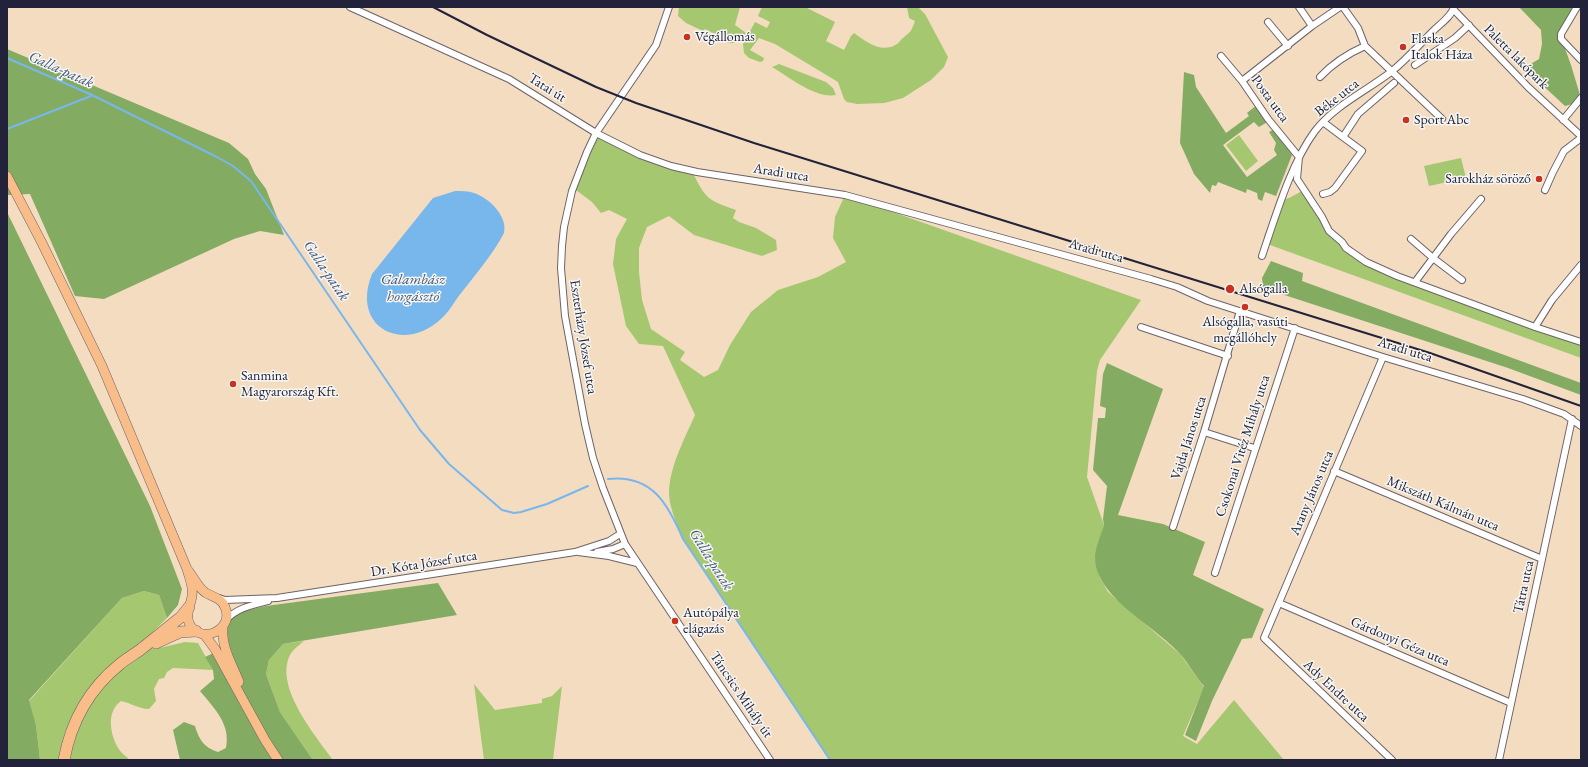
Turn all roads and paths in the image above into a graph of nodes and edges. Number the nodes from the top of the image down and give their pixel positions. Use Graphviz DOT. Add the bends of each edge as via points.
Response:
graph roads {
  1 [pos="350,7"];
  2 [pos="669,7"];
  3 [pos="1299,7"];
  4 [pos="1341,7"];
  5 [pos="1577,7"];
  6 [pos="1454,8"];
  7 [pos="1268,22"];
  8 [pos="1468,25"];
  9 [pos="1312,26"];
  10 [pos="1288,46"];
  11 [pos="1365,46"];
  12 [pos="1221,56"];
  13 [pos="1581,60"];
  14 [pos="1415,65"];
  15 [pos="1392,71"];
  16 [pos="1320,77"];
  17 [pos="1242,81"];
  18 [pos="1394,83"];
  19 [pos="1581,98"];
  20 [pos="1442,119"];
  21 [pos="1563,120"];
  22 [pos="1323,122"];
  23 [pos="596,133"];
  24 [pos="1343,137"];
  25 [pos="1581,137"];
  26 [pos="1299,157"];
  27 [pos="7,176"];
  28 [pos="1545,190"];
  29 [pos="1323,194"];
  30 [pos="1481,199"];
  31 [pos="1411,239"];
  32 [pos="1262,256"];
  33 [pos="1432,258"];
  34 [pos="1581,265"];
  35 [pos="1462,280"];
  36 [pos="1415,282"];
  37 [pos="1240,311"];
  38 [pos="1141,327"];
  39 [pos="1535,327"];
  40 [pos="1294,328"];
  41 [pos="1581,342"];
  42 [pos="1228,356"];
  43 [pos="1383,357"];
  44 [pos="1572,419"];
  45 [pos="1581,426"];
  46 [pos="1204,432"];
  47 [pos="1254,448"];
  48 [pos="1334,472"];
  49 [pos="1173,527"];
  50 [pos="620,534"];
  51 [pos="625,544"];
  52 [pos="575,552"];
  53 [pos="589,553"];
  54 [pos="1542,559"];
  55 [pos="637,563"];
  56 [pos="187,569"];
  57 [pos="1215,573"];
  58 [pos="214,597"];
  59 [pos="277,598"];
  60 [pos="1279,603"];
  61 [pos="189,607"];
  62 [pos="225,624"];
  63 [pos="200,633"];
  64 [pos="1264,638"];
  65 [pos="140,649"];
  66 [pos="1512,703"];
  67 [pos="247,704"];
  68 [pos="64,760"];
  69 [pos="278,760"];
  70 [pos="770,760"];
  71 [pos="1392,760"];
  72 [pos="1499,760"];
  1 -- 23 [label="street, Tatai út" via="509,78"];
  2 -- 23 [label="street" via="656,44"];
  3 -- 9 [label="street"];
  4 -- 9 [label="street"];
  4 -- 11 [label="street" via="1358,28"];
  5 -- 13 [label="street" via="1561,34 1561,39"];
  6 -- 8 [label="street, Paletta lakópark"];
  6 -- 15 [label="street, Béke utca"];
  7 -- 10 [label="street"];
  8 -- 14 [label="street" via="1455,38"];
  8 -- 21 [label="street, Paletta lakópark"];
  9 -- 10 [label="street"];
  10 -- 17 [label="street"];
  11 -- 15 [label="street"];
  11 -- 16 [label="street" via="1348,53"];
  12 -- 17 [label="street, Posta utca"];
  15 -- 20 [label="street"];
  15 -- 22 [label="street, Béke utca"];
  17 -- 26 [label="street, Posta utca"];
  18 -- 24 [label="street" via="1358,114"];
  19 -- 21 [label="street"];
  21 -- 25 [label="street, Paletta lakópark"];
  22 -- 24 [label="street"];
  22 -- 26 [label="street, Béke utca"];
  23 -- 37 [label="street, Aradi utca" via="640,155 671,166 704,174 845,195 1151,279"];
  23 -- 50 [label="street, Eszterházy József utca" via="572,191 564,231 561,268 565,316 585,424 600,480"];
  24 -- 29 [label="street" via="1362,151 1335,188"];
  25 -- 28 [label="street, Paletta lakópark" via="1564,151"];
  26 -- 32 [label="street, Béke utca"];
  26 -- 36 [label="street" via="1298,179 1329,231 1346,248 1366,262"];
  27 -- 56 [label="main road" via="102,366"];
  30 -- 33 [label="street"];
  31 -- 33 [label="street"];
  33 -- 35 [label="street"];
  33 -- 36 [label="street"];
  34 -- 39 [label="street" via="1552,300"];
  36 -- 39 [label="street"];
  37 -- 40 [label="street, Aradi utca"];
  37 -- 42 [label="street, Vajda János utca"];
  38 -- 42 [label="street"];
  39 -- 41 [label="street"];
  40 -- 43 [label="street, Aradi utca"];
  40 -- 47 [label="street, Csokonai Vitéz Mihály utca"];
  42 -- 46 [label="street, Vajda János utca"];
  43 -- 44 [label="street, Aradi utca" via="1523,399"];
  43 -- 48 [label="street, Arany János utca"];
  44 -- 45 [label="street, Aradi utca"];
  44 -- 54 [label="street, Tátra utca"];
  46 -- 47 [label="street"];
  46 -- 49 [label="street, Vajda János utca"];
  47 -- 57 [label="street, Csokonai Vitéz Mihály utca"];
  48 -- 54 [label="street, Mikszáth Kálmán utca"];
  48 -- 60 [label="street, Arany János utca"];
  50 -- 51 [label="street, Eszterházy József utca"];
  50 -- 52 [label="street, Dr. Kóta József utca" via="609,541"];
  51 -- 53 [label="street, Dr. Kóta József utca" via="613,550"];
  51 -- 55 [label="street, Táncsics Mihály út"];
  52 -- 53 [label="street, Dr. Kóta József utca"];
  52 -- 59 [label="street, Dr. Kóta József utca"];
  53 -- 55 [label="street, Dr. Kóta József utca"];
  54 -- 66 [label="street, Tátra utca"];
  55 -- 70 [label="street, Táncsics Mihály út"];
  56 -- 58 [label="main road" via="204,592"];
  56 -- 61 [label="main road" via="193,595"];
  58 -- 59 [label="street" via="226,600"];
  58 -- 61 [label="main road" via="198,597"];
  58 -- 62 [label="main road" via="226,608"];
  59 -- 62 [label="street" via="244,608 231,615"];
  60 -- 64 [label="street, Arany János utca"];
  60 -- 66 [label="street, Gárdonyi Géza utca"];
  61 -- 63 [label="main road" via="188,621 191,627"];
  61 -- 65 [label="highway" via="181,617"];
  62 -- 63 [label="main road" via="215,633"];
  62 -- 67 [label="main road" via="222,636 225,648"];
  63 -- 65 [label="highway" via="180,632"];
  63 -- 67 [label="main road" via="215,649"];
  64 -- 71 [label="street, Ady Endre utca"];
  65 -- 68 [label="highway" via="102,680 91,694 73,725"];
  66 -- 72 [label="street, Tátra utca"];
  67 -- 69 [label="main road"];
}
